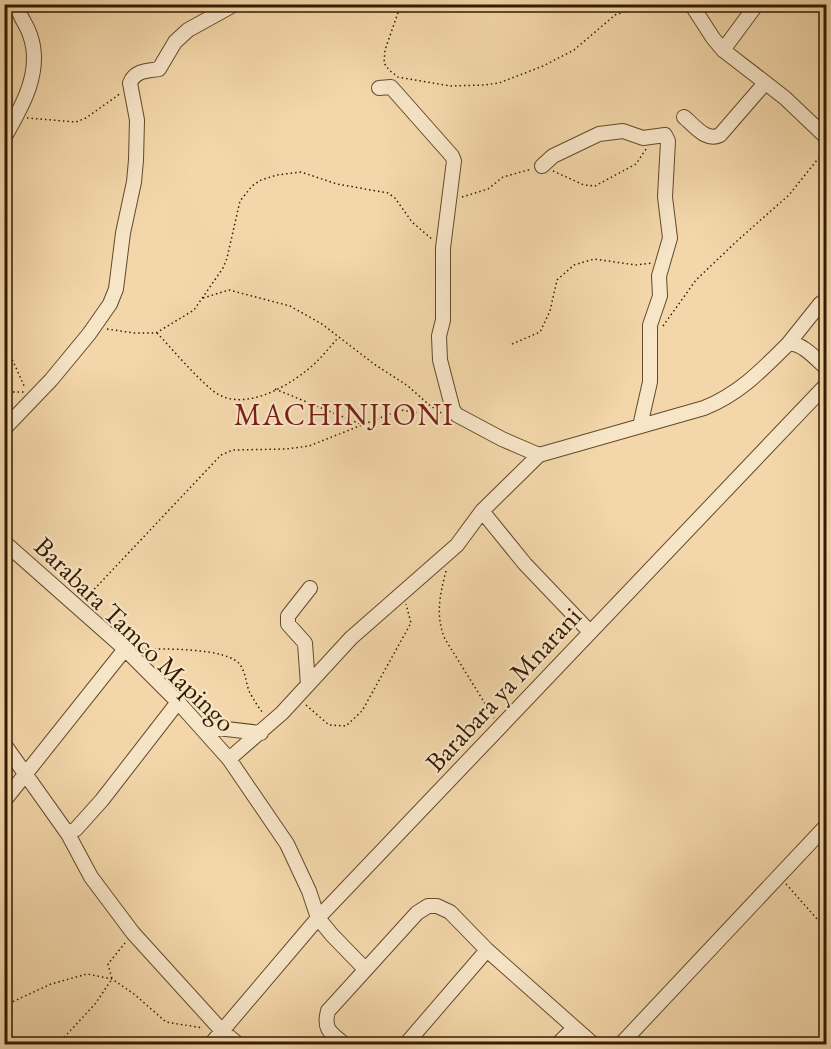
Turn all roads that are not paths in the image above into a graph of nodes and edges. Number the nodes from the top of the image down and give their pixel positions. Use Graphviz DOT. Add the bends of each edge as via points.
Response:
graph roads {
  1 [pos="17,4"];
  2 [pos="235,4"];
  3 [pos="691,4"];
  4 [pos="757,4"];
  5 [pos="723,50"];
  6 [pos="765,83"];
  7 [pos="379,88"];
  8 [pos="684,117"];
  9 [pos="4,138"];
  10 [pos="826,138"];
  11 [pos="542,166"];
  12 [pos="826,300"];
  13 [pos="788,344"];
  14 [pos="826,368"];
  15 [pos="826,385"];
  16 [pos="640,426"];
  17 [pos="4,429"];
  18 [pos="539,455"];
  19 [pos="482,511"];
  20 [pos="4,542"];
  21 [pos="310,588"];
  22 [pos="590,632"];
  23 [pos="125,649"];
  24 [pos="308,685"];
  25 [pos="178,702"];
  26 [pos="200,726"];
  27 [pos="265,729"];
  28 [pos="4,744"];
  29 [pos="229,759"];
  30 [pos="24,774"];
  31 [pos="4,801"];
  32 [pos="826,826"];
  33 [pos="68,834"];
  34 [pos="318,918"];
  35 [pos="487,950"];
  36 [pos="365,969"];
  37 [pos="574,1028"];
  38 [pos="222,1031"];
  39 [pos="211,1044"];
  40 [pos="238,1044"];
  41 [pos="344,1044"];
  42 [pos="406,1044"];
  43 [pos="558,1044"];
  44 [pos="593,1044"];
  45 [pos="621,1044"];
  1 -- 9 [label="street" via="30,34 34,67 17,117"];
  2 -- 17 [label="street" via="188,30 174,42 159,69 132,77 137,120 134,182 116,289 89,334"];
  3 -- 5 [label="street"];
  4 -- 5 [label="street"];
  5 -- 6 [label="street"];
  6 -- 8 [label="street" via="714,138 707,137"];
  6 -- 10 [label="street"];
  7 -- 18 [label="street" via="391,87 454,161 443,248 440,336 440,360 453,410"];
  11 -- 16 [label="street" via="553,156 599,134 623,131 643,138 665,135 668,141 665,197 670,238 659,276 660,296 650,325 650,382"];
  12 -- 13 [label="street"];
  13 -- 14 [label="street" via="801,346"];
  13 -- 16 [label="street" via="725,400"];
  15 -- 22 [label="street, Barabara ya Mnarani"];
  16 -- 18 [label="street"];
  18 -- 19 [label="street"];
  19 -- 22 [label="street" via="525,564"];
  19 -- 24 [label="street" via="457,545 351,639"];
  20 -- 23 [label="street, Barabara Tamco Mapingo"];
  21 -- 24 [label="street" via="288,616 288,624 305,643"];
  22 -- 34 [label="street, Barabara ya Mnarani"];
  23 -- 25 [label="street, Barabara Tamco Mapingo"];
  23 -- 30 [label="street"];
  24 -- 27 [label="street"];
  25 -- 26 [label="street, Barabara Tamco Mapingo"];
  25 -- 33 [label="street" via="102,800"];
  26 -- 27 [label="street"];
  26 -- 29 [label="street, Barabara Tamco Mapingo"];
  27 -- 29 [label="street"];
  28 -- 30 [label="street"];
  29 -- 34 [label="street, Barabara Tamco Mapingo" via="287,844"];
  30 -- 31 [label="street"];
  30 -- 33 [label="street"];
  32 -- 45 [label="street"];
  33 -- 38 [label="street" via="91,877 133,933"];
  34 -- 36 [label="street"];
  34 -- 38 [label="street, Barabara ya Mnarani"];
  35 -- 36 [label="street" via="450,912 428,906"];
  35 -- 37 [label="street"];
  35 -- 42 [label="street"];
  36 -- 41 [label="street" via="328,1011 328,1031"];
  37 -- 43 [label="street"];
  37 -- 44 [label="street"];
  38 -- 39 [label="street, Barabara ya Mnarani"];
  38 -- 40 [label="street"];
}
